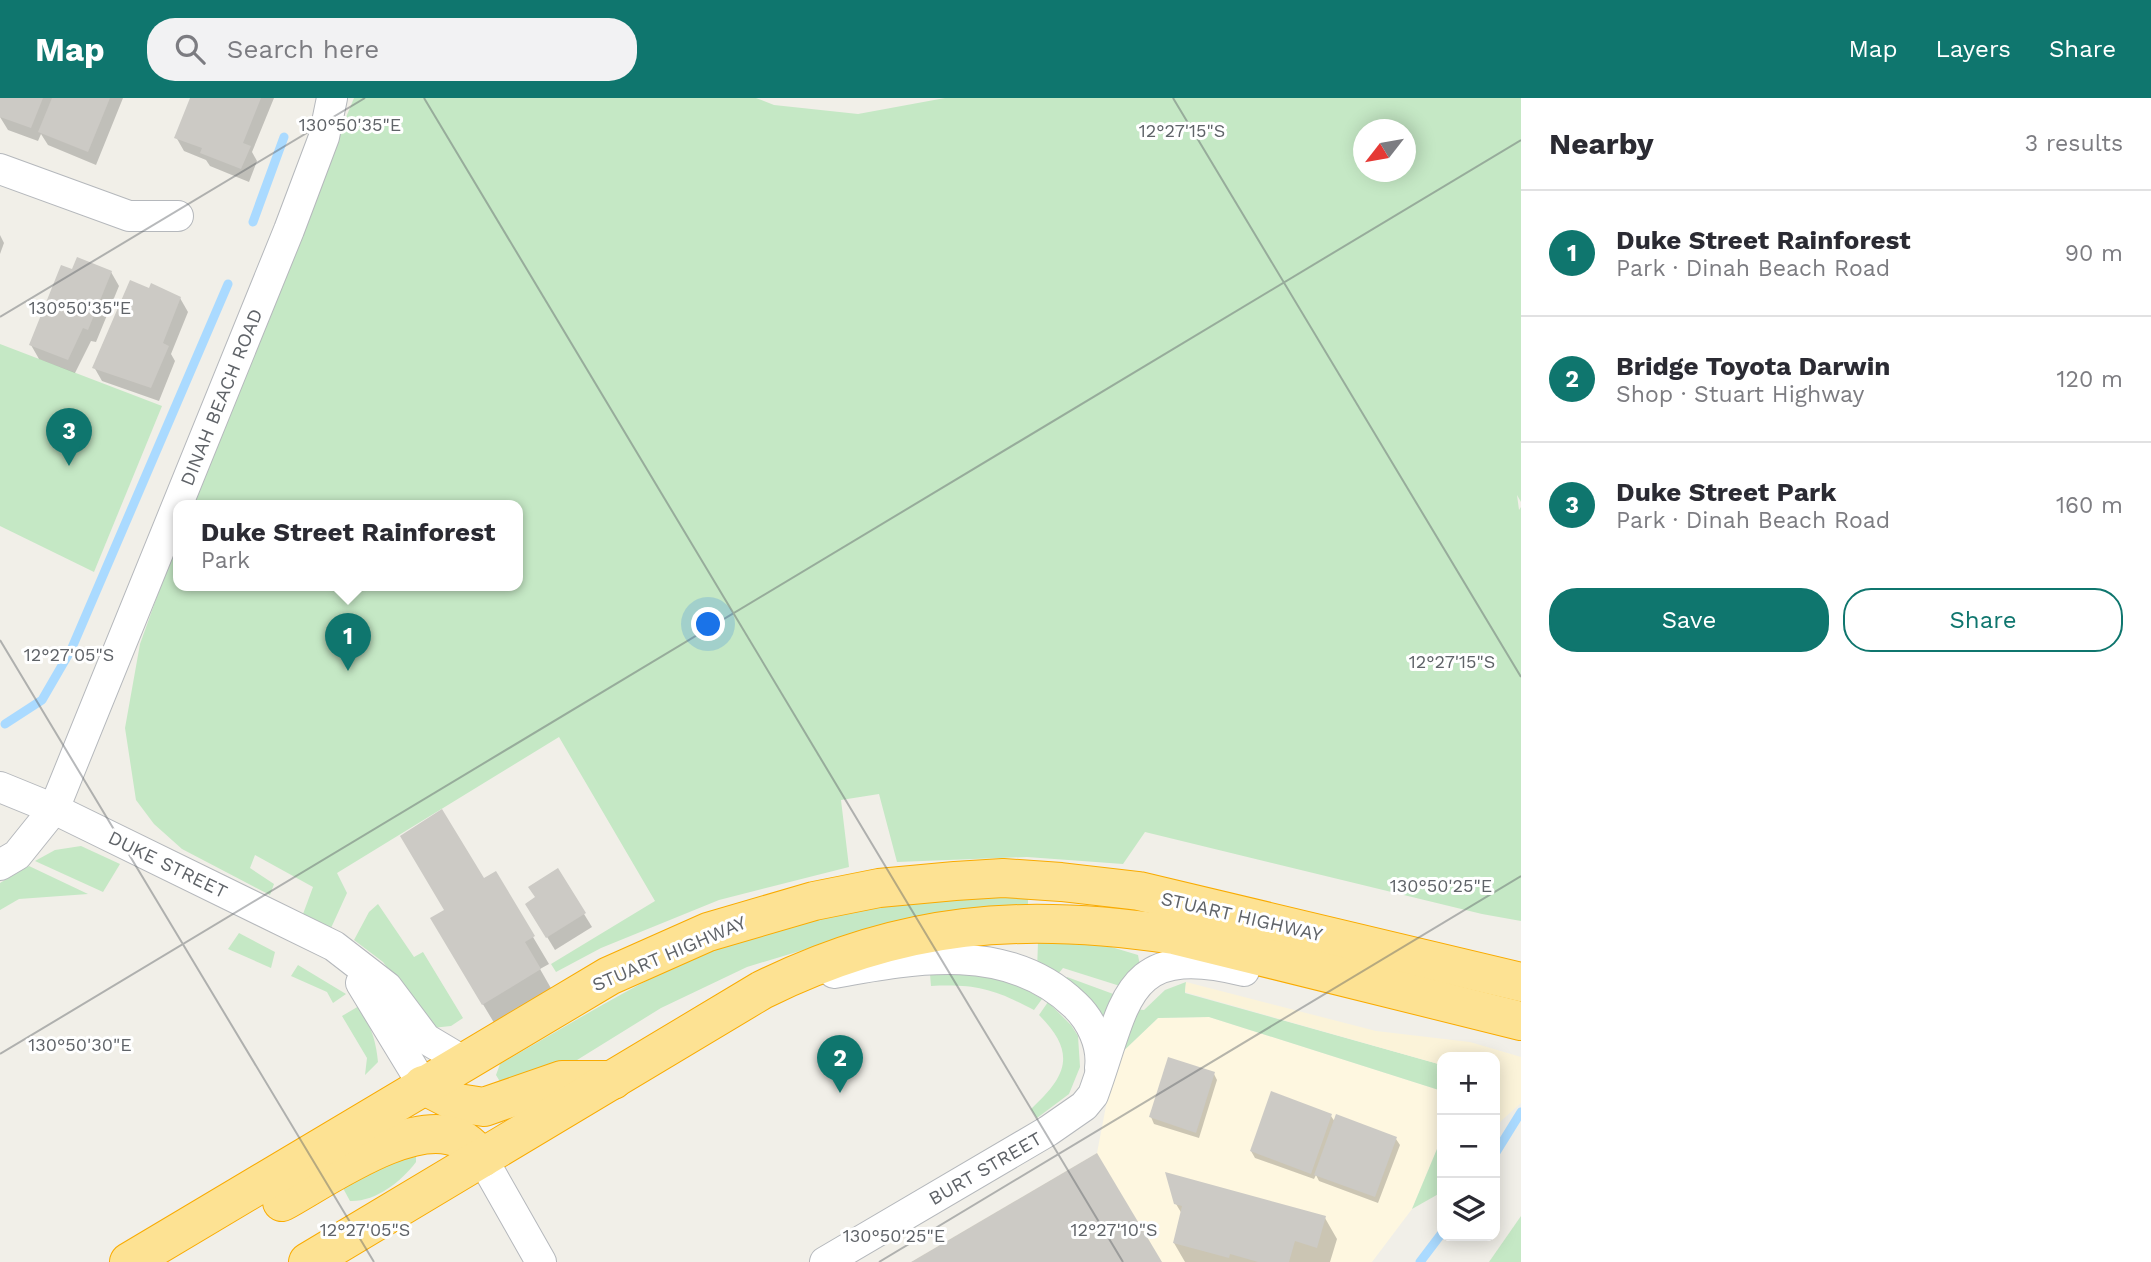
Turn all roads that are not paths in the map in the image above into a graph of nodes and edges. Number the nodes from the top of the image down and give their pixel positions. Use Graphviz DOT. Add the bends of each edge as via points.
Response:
graph roads {
  1 [pos="332,98"];
  2 [pos="0,169"];
  3 [pos="178,216"];
  4 [pos="179,500"];
  5 [pos="173,516"];
  6 [pos="0,787"];
  7 [pos="54,809"];
  8 [pos="0,865"];
  9 [pos="334,946"];
  10 [pos="1521,982"];
  11 [pos="762,990"];
  12 [pos="1504,1017"];
  13 [pos="463,1061"];
  14 [pos="612,1080"];
  15 [pos="1098,1082"];
  16 [pos="423,1086"];
  17 [pos="482,1158"];
  18 [pos="132,1262"];
  19 [pos="308,1262"];
  20 [pos="541,1262"];
  21 [pos="825,1262"];
  1 -- 4 [label="street, DINAH BEACH ROAD" via="324,136 289,230"];
  2 -- 3 [label="street" via="129,216"];
  5 -- 7 [label="street, DINAH BEACH ROAD"];
  6 -- 7 [label="street, DUKE STREET"];
  7 -- 8 [label="street, DINAH BEACH ROAD" via="17,855"];
  7 -- 9 [label="street, DUKE STREET"];
  9 -- 13 [label="street, DUKE STREET" via="387,986 426,1039"];
  9 -- 16 [label="street, DUKE STREET" via="370,995"];
  10 -- 13 [label="highway, STUART HIGHWAY" via="1139,891 1003,878 955,881 879,888 814,901 708,932 586,988"];
  11 -- 12 [label="highway, STUART HIGHWAY" via="829,959 885,941 1032,922 1174,935"];
  11 -- 14 [label="highway, STUART HIGHWAY"];
  11 -- 15 [label="street" via="813,976 880,966 968,958 998,962 1049,983 1081,1011 1099,1046"];
  12 -- 15 [label="street, BURT STREET" via="1383,1006 1216,964 1180,962 1153,971 1131,993"];
  13 -- 16 [label="highway, STUART HIGHWAY"];
  14 -- 16 [label="highway" via="562,1080 484,1107 458,1103"];
  14 -- 17 [label="highway, STUART HIGHWAY"];
  15 -- 21 [label="street, BURT STREET" via="1084,1106 1070,1116"];
  16 -- 18 [label="highway, STUART HIGHWAY"];
  17 -- 18 [label="highway" via="462,1140 435,1134 387,1145 250,1218"];
  17 -- 19 [label="highway, STUART HIGHWAY"];
  17 -- 20 [label="street"];
}
